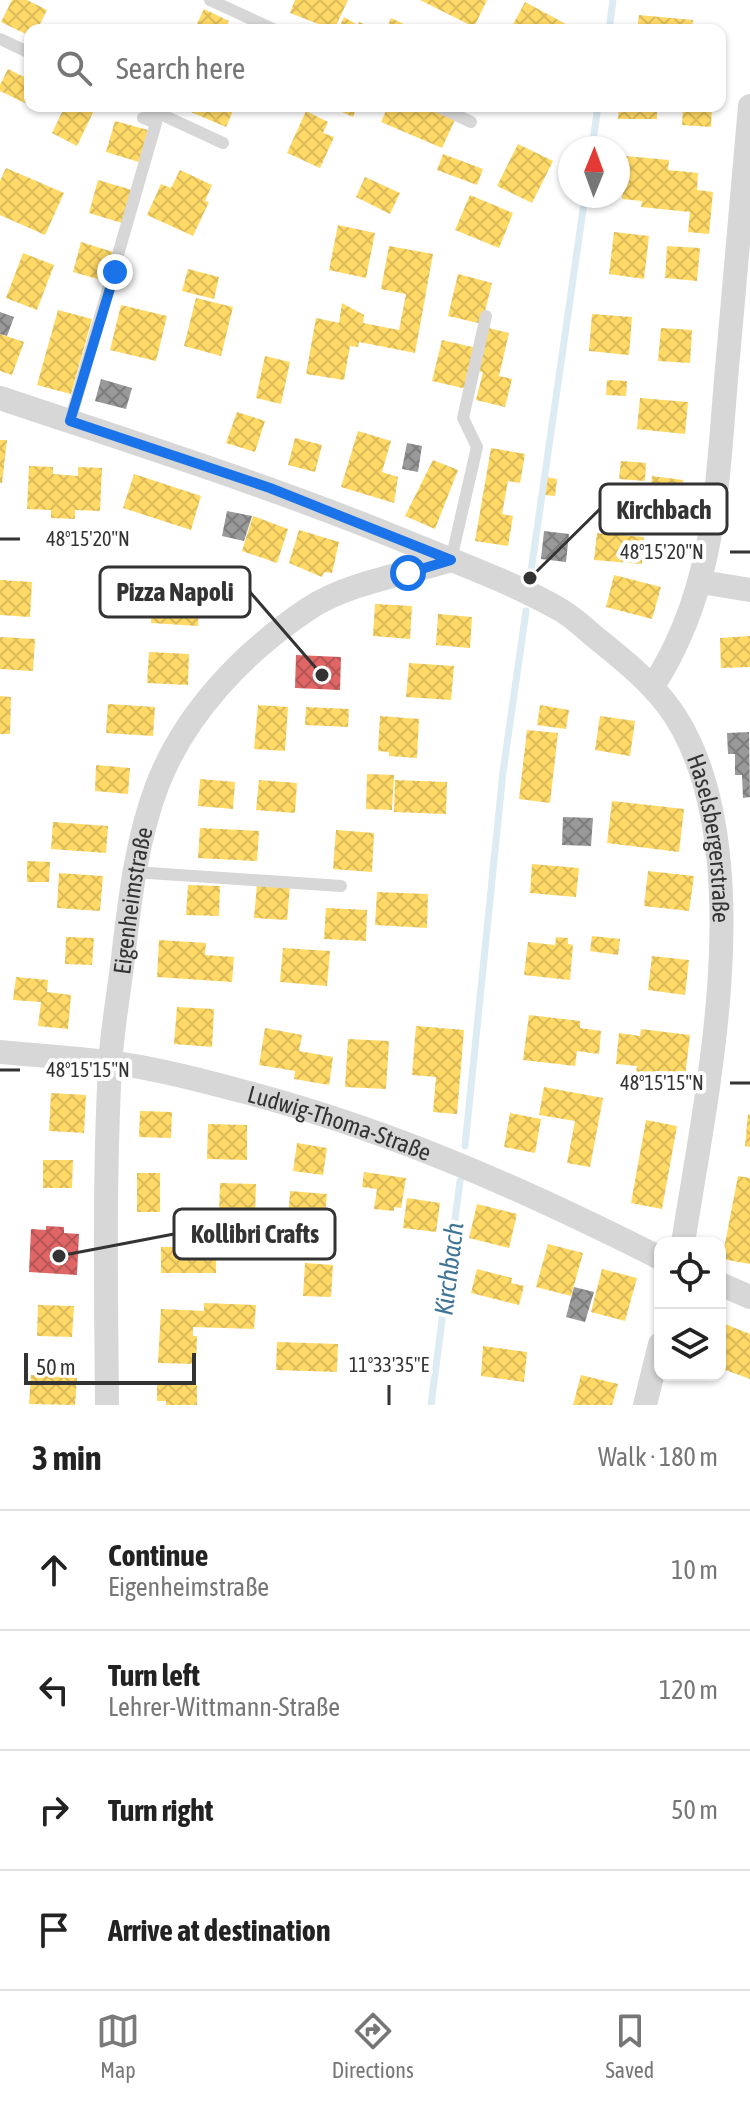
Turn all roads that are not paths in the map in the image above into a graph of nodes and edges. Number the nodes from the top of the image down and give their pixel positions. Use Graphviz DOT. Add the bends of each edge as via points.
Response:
graph roads {
  1 [pos="210,0"];
  2 [pos="262,24"];
  3 [pos="0,39"];
  4 [pos="24,50"];
  5 [pos="750,106"];
  6 [pos="143,112"];
  7 [pos="450,112"];
  8 [pos="471,122"];
  9 [pos="223,143"];
  10 [pos="486,316"];
  11 [pos="0,398"];
  12 [pos="70,421"];
  13 [pos="451,560"];
  14 [pos="701,582"];
  15 [pos="750,590"];
  16 [pos="653,686"];
  17 [pos="134,872"];
  18 [pos="341,886"];
  19 [pos="0,1052"];
  20 [pos="110,1062"];
  21 [pos="684,1237"];
  22 [pos="654,1255"];
  23 [pos="726,1287"];
  24 [pos="750,1297"];
  25 [pos="654,1368"];
  26 [pos="107,1405"];
  27 [pos="645,1405"];
  1 -- 2 [label="lane"];
  3 -- 4 [label="lane"];
  5 -- 14 [label="street" via="715,505"];
  6 -- 9 [label="lane"];
  6 -- 12 [label="lane" via="156,123"];
  7 -- 8 [label="lane"];
  10 -- 13 [label="lane" via="463,418 477,447"];
  11 -- 12 [label="street, Haselsbergerstraße"];
  12 -- 13 [label="street, Haselsbergerstraße" via="270,488"];
  13 -- 16 [label="street, Haselsbergerstraße" via="562,610"];
  13 -- 17 [label="street, Eigenheimstraße" via="338,594 254,649 178,744 157,785"];
  14 -- 15 [label="street"];
  14 -- 16 [label="street" via="673,655"];
  16 -- 21 [label="street, Haselsbergerstraße" via="683,726 705,785 720,868 715,1029"];
  17 -- 18 [label="lane"];
  17 -- 20 [label="street, Eigenheimstraße"];
  19 -- 20 [label="street, Ludwig-Thoma-Straße"];
  20 -- 22 [label="street, Ludwig-Thoma-Straße" via="318,1111 545,1200"];
  20 -- 26 [label="street, Eigenheimstraße"];
  23 -- 24 [label="street"];
  25 -- 27 [label="street"];
}
